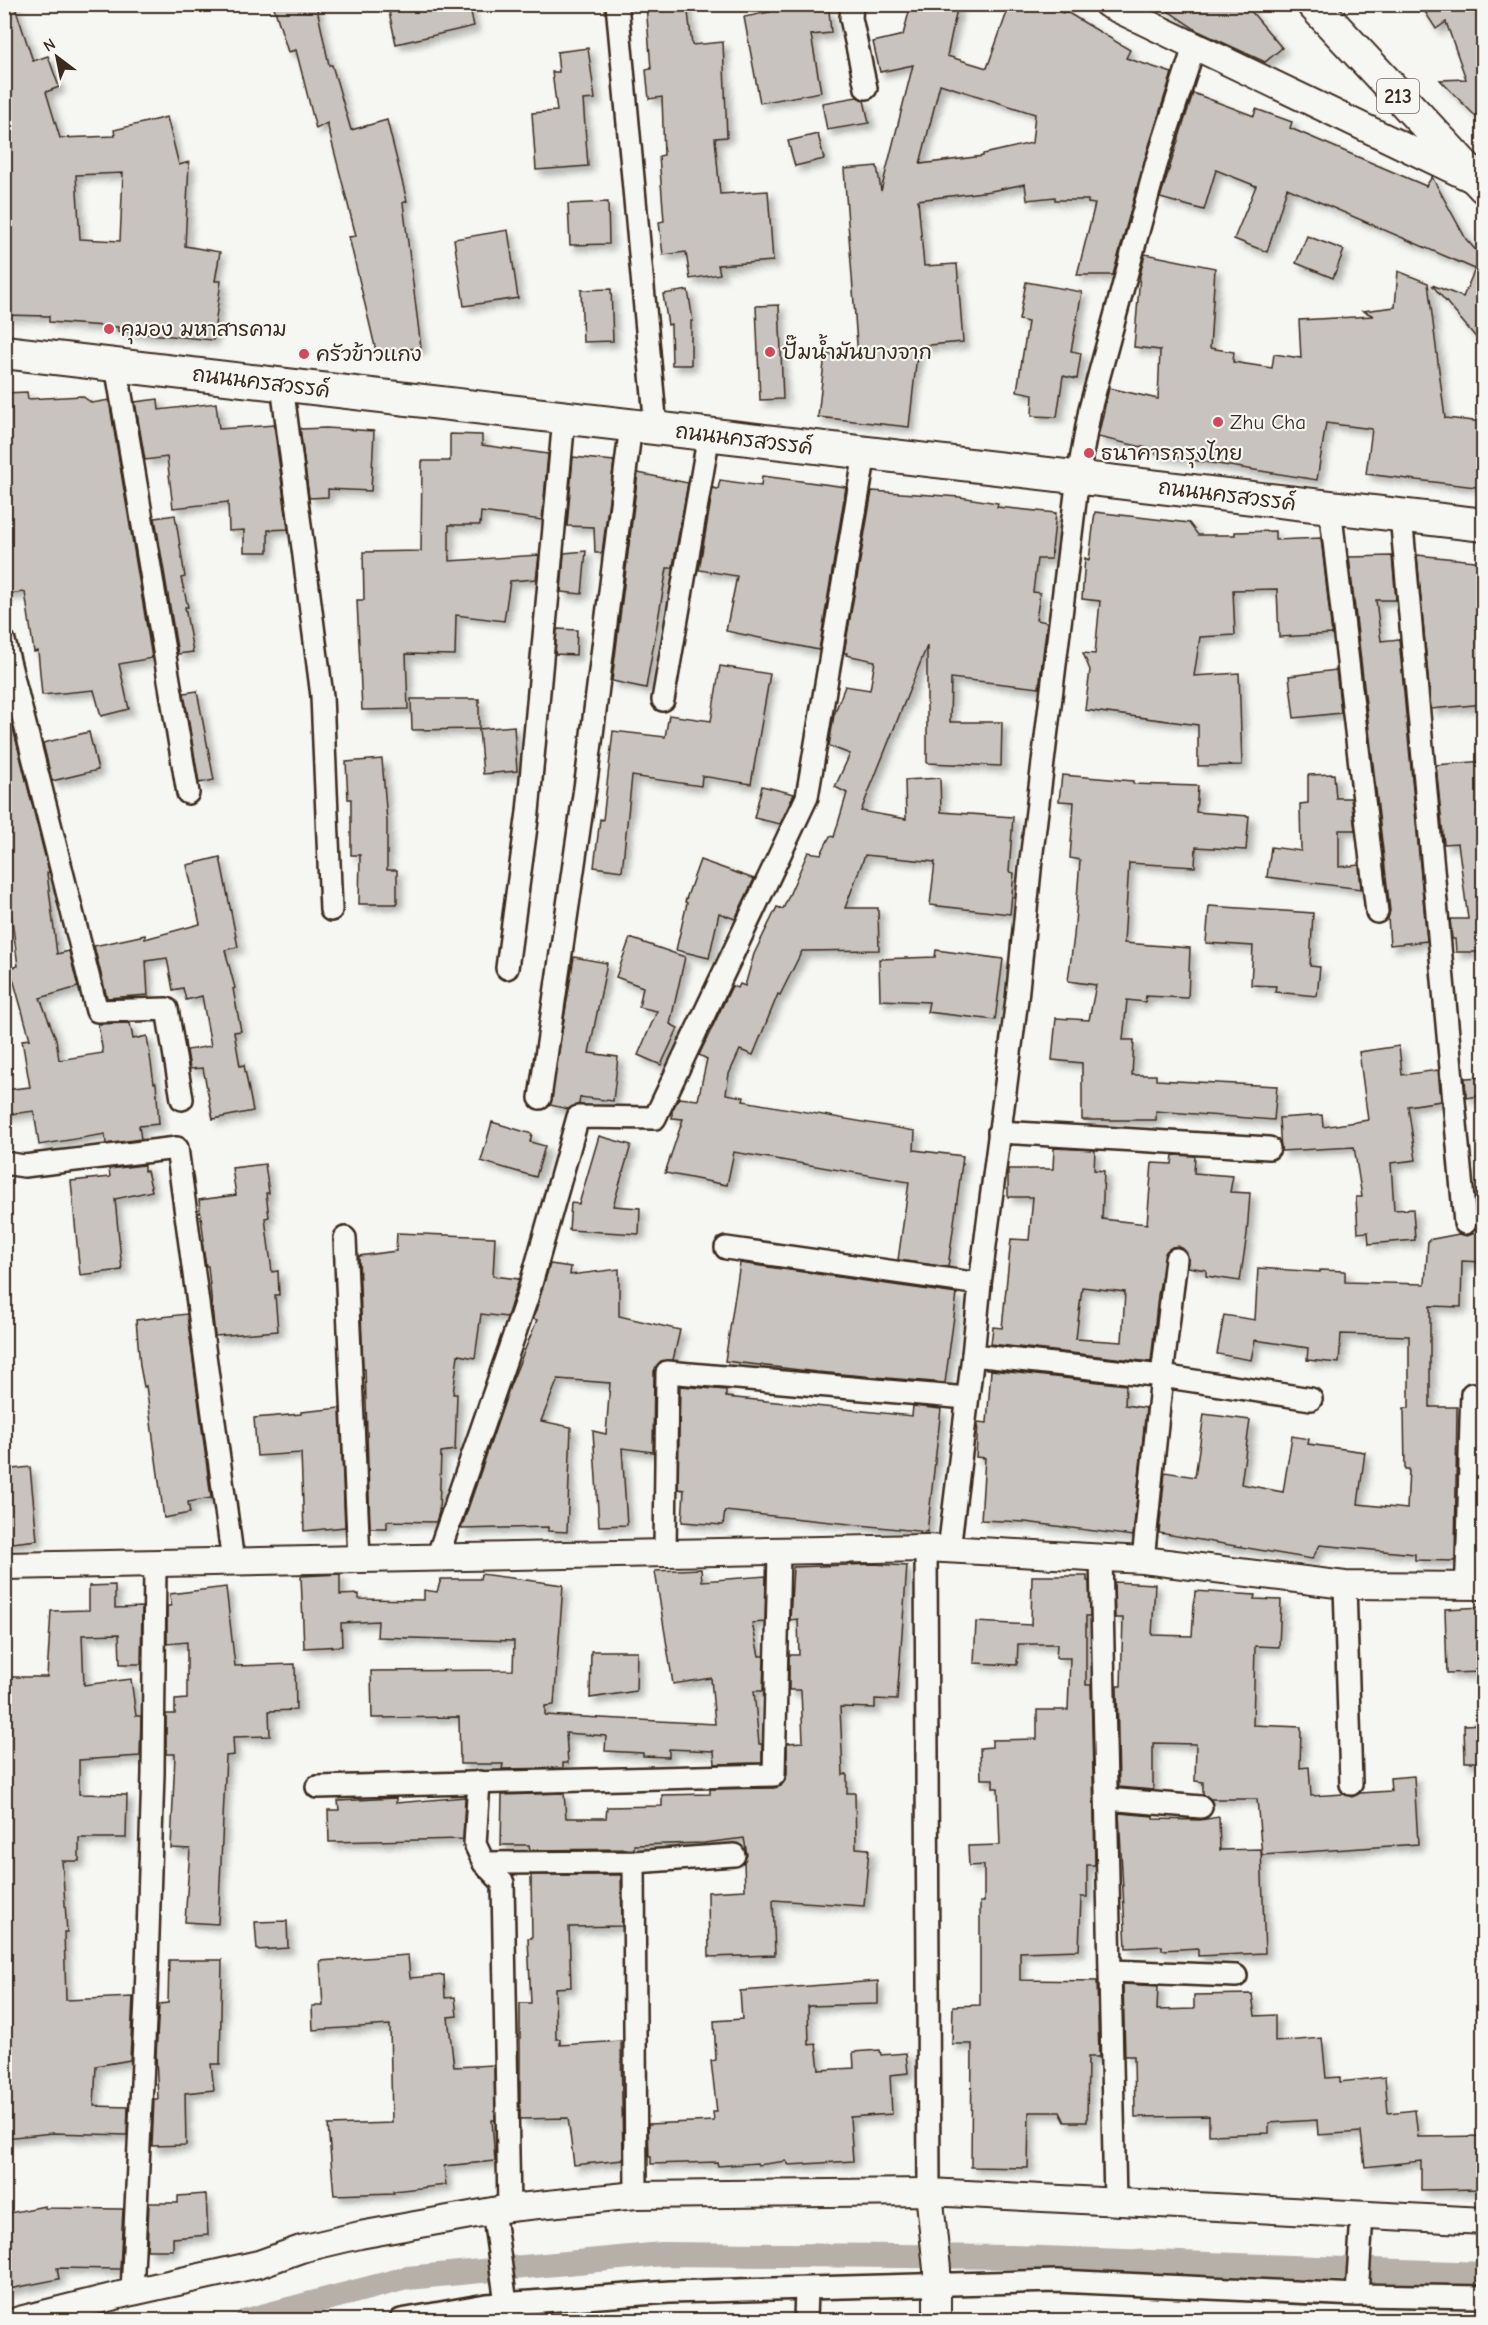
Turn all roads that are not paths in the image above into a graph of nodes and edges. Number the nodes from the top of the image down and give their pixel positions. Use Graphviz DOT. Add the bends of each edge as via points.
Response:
graph roads {
  1 [pos="617,4"];
  2 [pos="852,4"];
  3 [pos="1107,4"];
  4 [pos="1313,4"];
  5 [pos="1194,46"];
  6 [pos="866,88"];
  7 [pos="1482,184"];
  8 [pos="4,352"];
  9 [pos="116,365"];
  10 [pos="282,385"];
  11 [pos="564,418"];
  12 [pos="644,427"];
  13 [pos="709,435"];
  14 [pos="865,453"];
  15 [pos="1078,477"];
  16 [pos="1330,507"];
  17 [pos="1401,515"];
  18 [pos="1484,525"];
  19 [pos="4,641"];
  20 [pos="663,700"];
  21 [pos="188,793"];
  22 [pos="331,910"];
  23 [pos="1377,912"];
  24 [pos="507,968"];
  25 [pos="540,1098"];
  26 [pos="182,1099"];
  27 [pos="999,1132"];
  28 [pos="1269,1148"];
  29 [pos="4,1163"];
  30 [pos="1465,1223"];
  31 [pos="345,1238"];
  32 [pos="726,1248"];
  33 [pos="1176,1259"];
  34 [pos="980,1284"];
  35 [pos="973,1355"];
  36 [pos="1162,1376"];
  37 [pos="1472,1394"];
  38 [pos="967,1398"];
  39 [pos="1311,1399"];
  40 [pos="938,1549"];
  41 [pos="779,1551"];
  42 [pos="665,1553"];
  43 [pos="1101,1557"];
  44 [pos="437,1558"];
  45 [pos="359,1559"];
  46 [pos="1143,1560"];
  47 [pos="233,1562"];
  48 [pos="155,1564"];
  49 [pos="4,1566"];
  50 [pos="1345,1585"];
  51 [pos="1475,1586"];
  52 [pos="479,1782"];
  53 [pos="1351,1784"];
  54 [pos="317,1787"];
  55 [pos="1107,1800"];
  56 [pos="1201,1806"];
  57 [pos="734,1855"];
  58 [pos="634,1862"];
  59 [pos="484,1863"];
  60 [pos="1111,1971"];
  61 [pos="1236,1976"];
  62 [pos="929,2192"];
  63 [pos="636,2195"];
  64 [pos="1115,2202"];
  65 [pos="501,2209"];
  66 [pos="1484,2221"];
  67 [pos="1362,2222"];
  68 [pos="937,2277"];
  69 [pos="806,2290"];
  70 [pos="1357,2290"];
  71 [pos="132,2292"];
  72 [pos="1484,2297"];
  73 [pos="506,2303"];
  74 [pos="441,2317"];
  75 [pos="19,2320"];
  76 [pos="401,2320"];
  77 [pos="805,2320"];
  78 [pos="937,2320"];
  1 -- 12 [label="street"];
  2 -- 6 [label="street" via="851,18"];
  3 -- 5 [label="street"];
  4 -- 7 [label="main road, 213"];
  5 -- 7 [label="street"];
  5 -- 15 [label="street" via="1156,165 1090,410"];
  8 -- 9 [label="main road, ถนนนครสวรรค์"];
  9 -- 10 [label="main road, ถนนนครสวรรค์"];
  9 -- 21 [label="street"];
  10 -- 11 [label="main road, ถนนนครสวรรค์"];
  10 -- 22 [label="street" via="322,696"];
  11 -- 12 [label="main road, ถนนนครสวรรค์"];
  11 -- 24 [label="street" via="528,812"];
  12 -- 13 [label="main road, ถนนนครสวรรค์"];
  12 -- 25 [label="street" via="587,774"];
  13 -- 14 [label="main road, ถนนนครสวรรค์"];
  13 -- 20 [label="street"];
  14 -- 15 [label="main road, ถนนนครสวรรค์"];
  14 -- 44 [label="street" via="807,797 655,1118 578,1117 527,1298"];
  15 -- 16 [label="main road, ถนนนครสวรรค์"];
  15 -- 27 [label="street"];
  16 -- 17 [label="main road, ถนนนครสวรรค์"];
  16 -- 23 [label="street"];
  17 -- 18 [label="main road, ถนนนครสวรรค์"];
  17 -- 30 [label="street"];
  19 -- 26 [label="street" via="98,1011 167,1009"];
  27 -- 28 [label="street"];
  27 -- 34 [label="street"];
  29 -- 47 [label="street" via="24,1166 177,1148"];
  31 -- 45 [label="street"];
  32 -- 34 [label="street"];
  33 -- 36 [label="street"];
  34 -- 35 [label="street"];
  35 -- 36 [label="street"];
  35 -- 38 [label="street"];
  36 -- 39 [label="street"];
  36 -- 46 [label="street"];
  37 -- 51 [label="street" via="1470,1523"];
  38 -- 40 [label="street"];
  38 -- 42 [label="street" via="667,1372"];
  40 -- 41 [label="street"];
  40 -- 43 [label="street"];
  40 -- 62 [label="street"];
  41 -- 42 [label="street"];
  41 -- 52 [label="street" via="774,1775"];
  42 -- 44 [label="street"];
  43 -- 46 [label="street"];
  43 -- 55 [label="street"];
  44 -- 45 [label="street"];
  45 -- 47 [label="street"];
  46 -- 50 [label="street"];
  47 -- 48 [label="street"];
  48 -- 49 [label="street"];
  48 -- 71 [label="street" via="146,1998"];
  50 -- 51 [label="street"];
  50 -- 53 [label="street"];
  52 -- 54 [label="street"];
  52 -- 59 [label="street" via="475,1844"];
  55 -- 56 [label="street"];
  55 -- 60 [label="street"];
  57 -- 58 [label="street"];
  58 -- 59 [label="street"];
  58 -- 63 [label="street"];
  59 -- 65 [label="street" via="504,1883"];
  60 -- 61 [label="street"];
  60 -- 64 [label="street"];
  62 -- 63 [label="street"];
  62 -- 64 [label="street"];
  62 -- 68 [label="street"];
  63 -- 65 [label="street"];
  64 -- 67 [label="street"];
  65 -- 71 [label="street" via="360,2235 259,2264"];
  65 -- 73 [label="street"];
  66 -- 67 [label="street"];
  67 -- 70 [label="street"];
  68 -- 69 [label="street"];
  68 -- 70 [label="street"];
  68 -- 78 [label="street"];
  69 -- 73 [label="street" via="670,2292"];
  69 -- 77 [label="street"];
  70 -- 72 [label="street"];
  71 -- 75 [label="street"];
  73 -- 74 [label="street"];
  74 -- 76 [label="street"];
}
